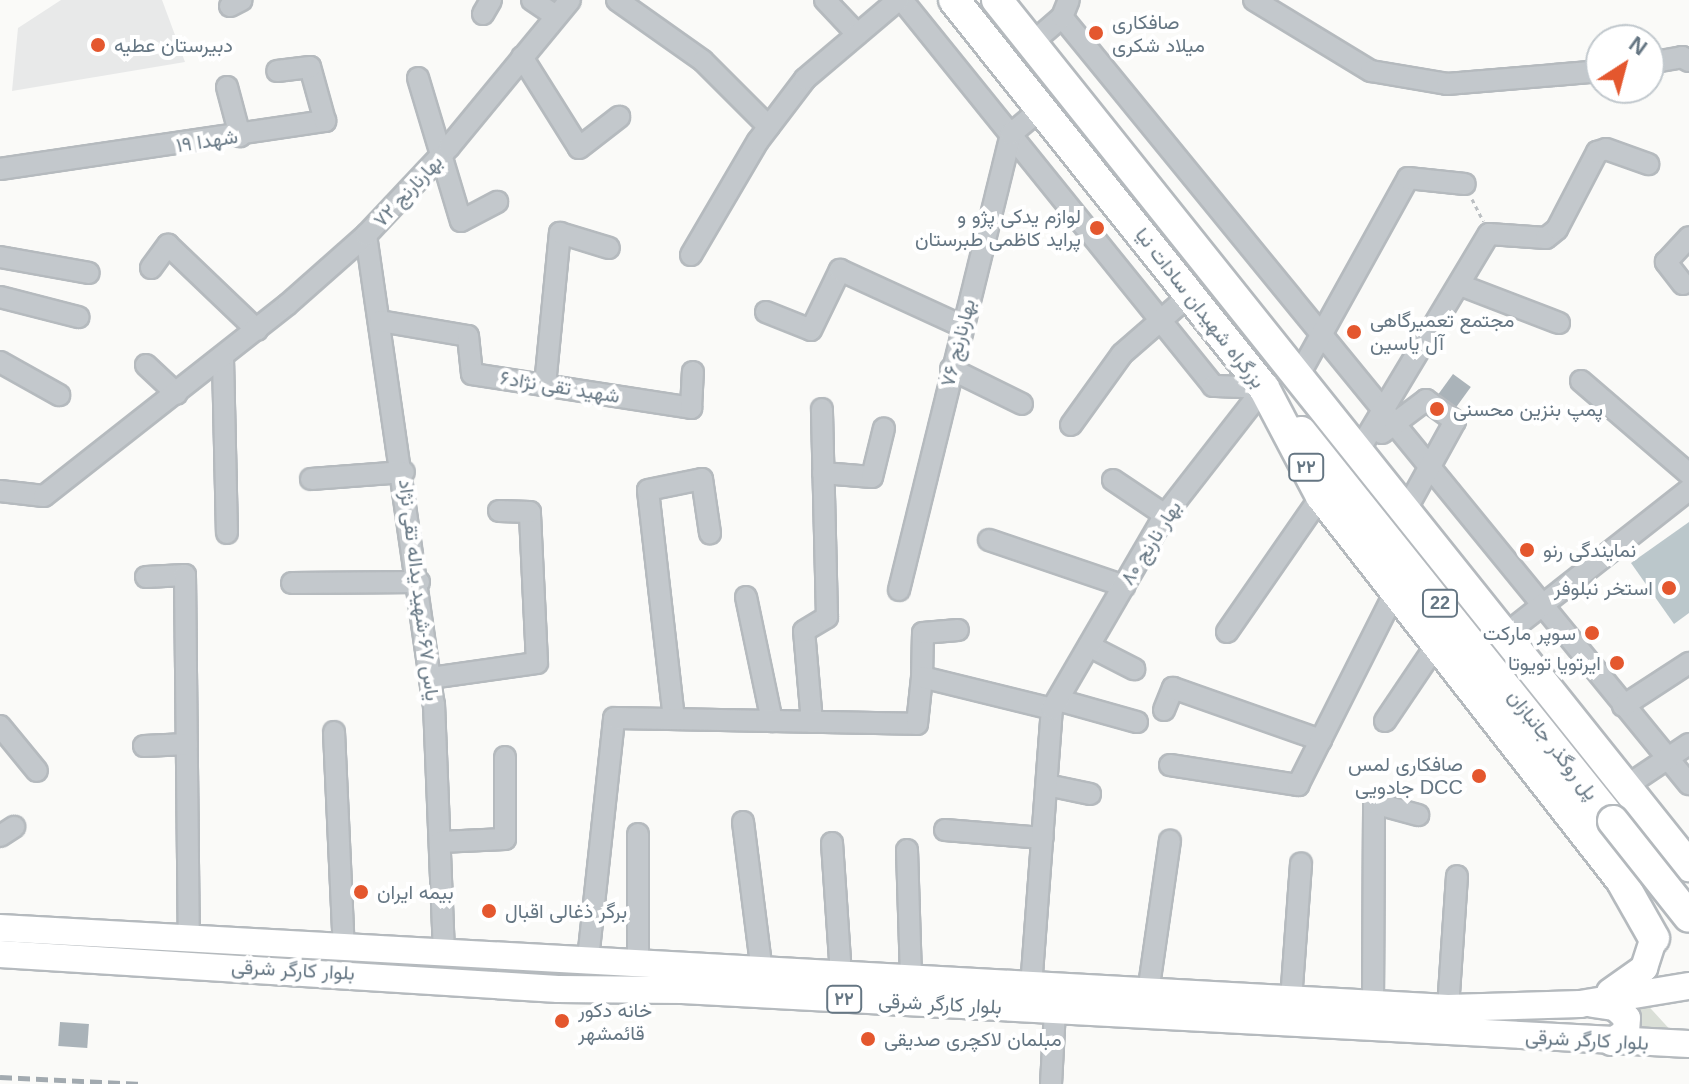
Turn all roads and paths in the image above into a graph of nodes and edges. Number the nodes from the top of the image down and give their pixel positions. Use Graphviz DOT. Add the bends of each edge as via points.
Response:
graph roads {
  1 [pos="532,0"];
  2 [pos="570,0"];
  3 [pos="617,0"];
  4 [pos="825,0"];
  5 [pos="900,0"];
  6 [pos="954,0"];
  7 [pos="997,0"];
  8 [pos="1254,0"];
  9 [pos="1066,8"];
  10 [pos="556,16"];
  11 [pos="857,34"];
  12 [pos="1032,43"];
  13 [pos="522,57"];
  14 [pos="1665,60"];
  15 [pos="1689,61"];
  16 [pos="277,71"];
  17 [pos="1585,72"];
  18 [pos="418,78"];
  19 [pos="227,87"];
  20 [pos="1041,109"];
  21 [pos="619,117"];
  22 [pos="769,127"];
  23 [pos="1011,134"];
  24 [pos="240,136"];
  25 [pos="440,156"];
  26 [pos="1648,164"];
  27 [pos="0,169"];
  28 [pos="1465,184"];
  29 [pos="497,202"];
  30 [pos="1489,234"];
  31 [pos="366,235"];
  32 [pos="1689,237"];
  33 [pos="609,248"];
  34 [pos="691,255"];
  35 [pos="0,257"];
  36 [pos="151,268"];
  37 [pos="89,273"];
  38 [pos="1683,284"];
  39 [pos="1460,285"];
  40 [pos="1191,294"];
  41 [pos="0,297"];
  42 [pos="766,312"];
  43 [pos="78,317"];
  44 [pos="1160,320"];
  45 [pos="380,321"];
  46 [pos="1559,323"];
  47 [pos="962,326"];
  48 [pos="257,330"];
  49 [pos="1319,338"];
  50 [pos="223,359"];
  51 [pos="0,362"];
  52 [pos="146,365"];
  53 [pos="951,369"];
  54 [pos="693,372"];
  55 [pos="1299,375"];
  56 [pos="1581,381"];
  57 [pos="545,385"];
  58 [pos="1264,388"];
  59 [pos="177,394"];
  60 [pos="59,395"];
  61 [pos="1022,404"];
  62 [pos="822,409"];
  63 [pos="1388,420"];
  64 [pos="1071,425"];
  65 [pos="884,428"];
  66 [pos="1359,450"];
  67 [pos="1427,468"];
  68 [pos="404,472"];
  69 [pos="823,473"];
  70 [pos="1689,474"];
  71 [pos="311,479"];
  72 [pos="1113,480"];
  73 [pos="1689,490"];
  74 [pos="0,491"];
  75 [pos="1321,496"];
  76 [pos="1407,508"];
  77 [pos="499,511"];
  78 [pos="1165,515"];
  79 [pos="227,533"];
  80 [pos="710,533"];
  81 [pos="989,540"];
  82 [pos="146,577"];
  83 [pos="419,582"];
  84 [pos="292,583"];
  85 [pos="1124,586"];
  86 [pos="899,590"];
  87 [pos="1395,592"];
  88 [pos="746,597"];
  89 [pos="1540,606"];
  90 [pos="958,630"];
  91 [pos="1227,632"];
  92 [pos="1507,633"];
  93 [pos="1089,646"];
  94 [pos="1435,647"];
  95 [pos="1689,663"];
  96 [pos="1134,669"];
  97 [pos="922,677"];
  98 [pos="431,678"];
  99 [pos="1055,704"];
  100 [pos="1623,706"];
  101 [pos="1164,710"];
  102 [pos="674,719"];
  103 [pos="772,721"];
  104 [pos="1385,721"];
  105 [pos="812,722"];
  106 [pos="1137,722"];
  107 [pos="0,726"];
  108 [pos="334,732"];
  109 [pos="1321,740"];
  110 [pos="187,744"];
  111 [pos="1689,744"];
  112 [pos="144,746"];
  113 [pos="505,757"];
  114 [pos="1667,758"];
  115 [pos="1170,765"];
  116 [pos="37,771"];
  117 [pos="1689,784"];
  118 [pos="1047,785"];
  119 [pos="1625,787"];
  120 [pos="1090,794"];
  121 [pos="1418,815"];
  122 [pos="743,822"];
  123 [pos="945,830"];
  124 [pos="638,834"];
  125 [pos="1043,838"];
  126 [pos="1170,841"];
  127 [pos="440,842"];
  128 [pos="832,843"];
  129 [pos="907,850"];
  130 [pos="1680,856"];
  131 [pos="1301,863"];
  132 [pos="1457,876"];
  133 [pos="1621,880"];
  134 [pos="1689,917"];
  135 [pos="0,928"];
  136 [pos="1654,938"];
  137 [pos="189,940"];
  138 [pos="344,949"];
  139 [pos="444,949"];
  140 [pos="0,954"];
  141 [pos="588,959"];
  142 [pos="638,965"];
  143 [pos="762,972"];
  144 [pos="841,976"];
  145 [pos="911,980"];
  146 [pos="1687,986"];
  147 [pos="1031,987"];
  148 [pos="1148,993"];
  149 [pos="1291,1000"];
  150 [pos="1373,1004"];
  151 [pos="1580,1004"];
  152 [pos="1448,1008"];
  153 [pos="1055,1010"];
  154 [pos="1611,1042"];
  155 [pos="1689,1044"];
  156 [pos="1051,1084"];
  1 -- 10 [label="street"];
  2 -- 10 [label="street, بهارنارنج ۷۲"];
  3 -- 22 [label="street" via="703,61"];
  4 -- 11 [label="street"];
  5 -- 11 [label="street"];
  5 -- 23 [label="street"];
  6 -- 20 [label="highway, بزرگراه شهیدان سادات نیا / ۲۲"];
  7 -- 12 [label="highway, بزرگراه شهیدان سادات نیا / 22"];
  8 -- 17 [label="street" via="1371,71 1447,84"];
  9 -- 12 [label="street"];
  9 -- 49 [label="street"];
  10 -- 13 [label="street, بهارنارنج ۷۲"];
  11 -- 22 [label="street" via="805,79"];
  12 -- 55 [label="highway, بزرگراه شهیدان سادات نیا / 22"];
  13 -- 21 [label="street" via="579,148"];
  13 -- 25 [label="street, بهارنارنج ۷۲"];
  14 -- 15 [label="street"];
  16 -- 24 [label="street, شهدا ۱۹" via="310,67 325,121"];
  18 -- 25 [label="street"];
  19 -- 24 [label="street"];
  20 -- 23 [label="street"];
  20 -- 40 [label="highway, بزرگراه شهیدان سادات نیا / ۲۲"];
  22 -- 34 [label="street"];
  23 -- 44 [label="street"];
  23 -- 47 [label="street, بهارنارنج ۷۶"];
  24 -- 27 [label="street, شهدا ۱۹"];
  25 -- 29 [label="street" via="461,221"];
  25 -- 31 [label="street, بهارنارنج ۷۲"];
  26 -- 30 [label="street" via="1606,149 1597,152 1557,229 1546,238"];
  28 -- 30 [label="path"];
  28 -- 49 [label="street" via="1408,178"];
  30 -- 39 [label="street"];
  31 -- 45 [label="street, یاس ۶۷-شهید یداله تقی نژاد"];
  31 -- 48 [label="street, بهارنارنج ۷۲"];
  32 -- 38 [label="street" via="1666,262"];
  33 -- 57 [label="street" via="560,233"];
  35 -- 37 [label="street"];
  36 -- 48 [label="street" via="168,245"];
  39 -- 46 [label="street"];
  39 -- 63 [label="street"];
  40 -- 44 [label="street"];
  40 -- 58 [label="highway, بزرگراه شهیدان سادات نیا / ۲۲"];
  41 -- 43 [label="street"];
  42 -- 47 [label="street" via="811,330 840,270"];
  44 -- 58 [label="street" via="1213,386"];
  44 -- 64 [label="street" via="1122,354"];
  45 -- 57 [label="street, شهید تقی نژاد۶" via="468,336 472,374"];
  45 -- 68 [label="street, یاس ۶۷-شهید یداله تقی نژاد"];
  47 -- 53 [label="street, بهارنارنج ۷۶"];
  48 -- 50 [label="street, بهارنارنج ۷۲"];
  49 -- 55 [label="street"];
  49 -- 63 [label="street"];
  50 -- 59 [label="street, بهارنارنج ۷۲"];
  50 -- 79 [label="street"];
  51 -- 60 [label="street"];
  52 -- 59 [label="street"];
  53 -- 61 [label="street"];
  53 -- 86 [label="street, بهارنارنج ۷۶"];
  54 -- 57 [label="street, شهید تقی نژاد۶" via="691,408"];
  55 -- 66 [label="highway, بزرگراه شهیدان سادات نیا / 22"];
  56 -- 70 [label="street"];
  58 -- 75 [label="highway, بزرگراه شهیدان سادات نیا / ۲۲"];
  58 -- 78 [label="street, بهار نارنج ۸۰"];
  58 -- 134 [label="highway, پل روگذر جانبازان / 22, bridge"];
  59 -- 74 [label="street, بهارنارنج ۷۲" via="44,496"];
  62 -- 69 [label="street"];
  63 -- 66 [label="street"];
  63 -- 67 [label="street"];
  63 -- 67 [label="street" via="1426,400 1455,421"];
  65 -- 69 [label="street" via="872,477"];
  66 -- 76 [label="highway, بزرگراه شهیدان سادات نیا / 22"];
  67 -- 76 [label="street"];
  67 -- 89 [label="street"];
  68 -- 71 [label="street"];
  68 -- 83 [label="street, یاس ۶۷-شهید یداله تقی نژاد"];
  69 -- 105 [label="street" via="827,617 804,631"];
  72 -- 78 [label="street"];
  73 -- 89 [label="street"];
  75 -- 87 [label="highway, بزرگراه شهیدان سادات نیا / ۲۲"];
  75 -- 91 [label="street"];
  76 -- 92 [label="highway, بزرگراه شهیدان سادات نیا / 22"];
  77 -- 98 [label="street" via="530,512 537,663"];
  78 -- 85 [label="street, بهار نارنج ۸۰"];
  80 -- 102 [label="street" via="702,479 648,490"];
  81 -- 85 [label="street"];
  82 -- 110 [label="street" via="185,575"];
  83 -- 84 [label="street"];
  83 -- 98 [label="street, یاس ۶۷-شهید یداله تقی نژاد"];
  85 -- 93 [label="street, بهار نارنج ۸۰"];
  87 -- 94 [label="highway, بزرگراه شهیدان سادات نیا / ۲۲"];
  87 -- 109 [label="street"];
  88 -- 103 [label="street"];
  89 -- 92 [label="street"];
  89 -- 100 [label="street"];
  90 -- 97 [label="street" via="923,633"];
  92 -- 119 [label="highway, بزرگراه شهیدان سادات نیا / 22"];
  93 -- 96 [label="street"];
  93 -- 99 [label="street, بهار نارنج ۸۰"];
  94 -- 104 [label="street"];
  94 -- 133 [label="highway, بزرگراه شهیدان سادات نیا / ۲۲"];
  95 -- 100 [label="street"];
  97 -- 99 [label="street"];
  97 -- 105 [label="street" via="917,724"];
  98 -- 127 [label="street, یاس ۶۷-شهید یداله تقی نژاد"];
  99 -- 106 [label="street"];
  99 -- 118 [label="street"];
  100 -- 114 [label="street"];
  101 -- 109 [label="street" via="1173,688"];
  102 -- 103 [label="street"];
  102 -- 141 [label="street" via="614,718"];
  103 -- 105 [label="street"];
  107 -- 116 [label="street"];
  108 -- 138 [label="street"];
  109 -- 115 [label="street" via="1298,785"];
  110 -- 112 [label="street"];
  110 -- 137 [label="street"];
  111 -- 114 [label="street"];
  113 -- 127 [label="street" via="505,839"];
  114 -- 117 [label="street"];
  114 -- 119 [label="street"];
  118 -- 120 [label="street"];
  118 -- 125 [label="street"];
  119 -- 130 [label="highway, بزرگراه شهیدان سادات نیا / 22"];
  121 -- 150 [label="street" via="1374,803"];
  122 -- 143 [label="street"];
  123 -- 125 [label="street"];
  124 -- 142 [label="street"];
  125 -- 147 [label="street"];
  126 -- 148 [label="street"];
  127 -- 139 [label="street, یاس ۶۷-شهید یداله تقی نژاد"];
  128 -- 144 [label="street"];
  129 -- 145 [label="street"];
  130 -- 133 [label="highway" via="1655,877"];
  131 -- 149 [label="street"];
  132 -- 152 [label="street"];
  133 -- 136 [label="highway, بزرگراه شهیدان سادات نیا / ۲۲"];
  135 -- 137 [label="main road, بلوار کارگر شرقی"];
  136 -- 151 [label="main road" via="1650,958 1636,977"];
  137 -- 138 [label="main road, بلوار کارگر شرقی"];
  138 -- 139 [label="main road, بلوار کارگر شرقی"];
  139 -- 141 [label="main road, بلوار کارگر شرقی"];
  140 -- 153 [label="main road, بلوار کارگر شرقی / ۲۲" via="558,989 682,990"];
  141 -- 142 [label="main road, بلوار کارگر شرقی"];
  142 -- 143 [label="main road, بلوار کارگر شرقی"];
  143 -- 144 [label="main road, بلوار کارگر شرقی"];
  144 -- 145 [label="main road, بلوار کارگر شرقی"];
  145 -- 147 [label="main road, بلوار کارگر شرقی"];
  146 -- 151 [label="main road, بلوار کارگر شرقی"];
  147 -- 148 [label="main road, بلوار کارگر شرقی"];
  148 -- 149 [label="main road, بلوار کارگر شرقی"];
  149 -- 150 [label="main road, بلوار کارگر شرقی"];
  150 -- 152 [label="main road, بلوار کارگر شرقی"];
  151 -- 152 [label="main road, بلوار کارگر شرقی"];
  151 -- 154 [label="main road" via="1615,1007 1624,1013 1629,1028"];
  153 -- 154 [label="main road, بلوار کارگر شرقی / ۲۲"];
  153 -- 156 [label="street"];
  154 -- 155 [label="main road, بلوار کارگر شرقی / ۲۲"];
}
